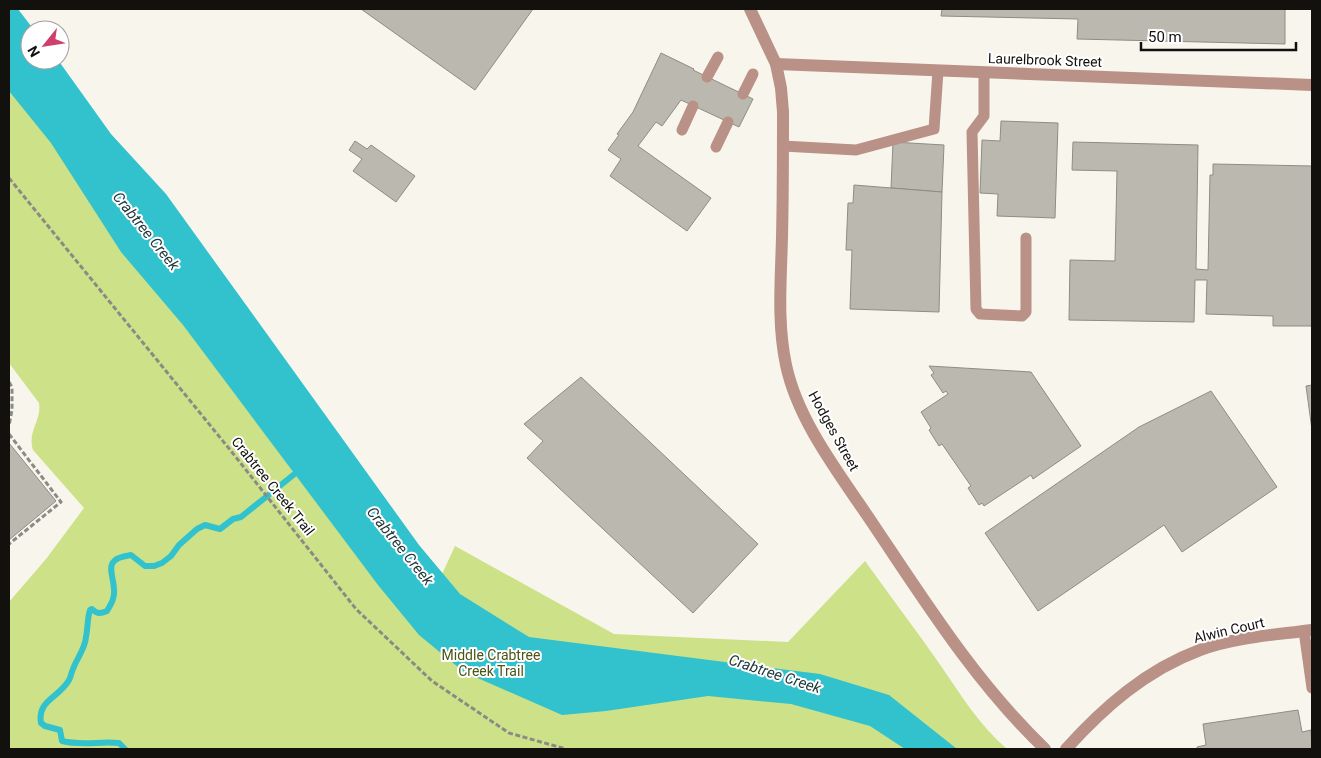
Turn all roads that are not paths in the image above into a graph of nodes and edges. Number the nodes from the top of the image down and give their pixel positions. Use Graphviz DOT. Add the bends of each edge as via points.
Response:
graph roads {
  1 [pos="750,9"];
  2 [pos="718,57"];
  3 [pos="776,64"];
  4 [pos="938,71"];
  5 [pos="984,73"];
  6 [pos="753,74"];
  7 [pos="708,77"];
  8 [pos="1312,85"];
  9 [pos="743,94"];
  10 [pos="693,106"];
  11 [pos="728,122"];
  12 [pos="682,130"];
  13 [pos="783,146"];
  14 [pos="716,148"];
  15 [pos="1026,238"];
  16 [pos="1308,630"];
  17 [pos="1312,688"];
  18 [pos="1045,749"];
  19 [pos="1066,749"];
  1 -- 3 [label="street, Hodges Street"];
  2 -- 7 [label="lane"];
  3 -- 4 [label="street, Laurelbrook Street"];
  3 -- 13 [label="street, Hodges Street" via="782,96"];
  4 -- 5 [label="street, Laurelbrook Street"];
  4 -- 13 [label="lane" via="934,129 856,150"];
  5 -- 8 [label="street, Laurelbrook Street"];
  5 -- 15 [label="lane" via="984,116 972,132 976,309 980,314 1022,316 1026,312"];
  6 -- 9 [label="lane"];
  10 -- 12 [label="lane"];
  11 -- 14 [label="lane"];
  13 -- 18 [label="street, Hodges Street" via="782,338 786,366 804,412 848,486 963,656 997,700"];
  16 -- 17 [label="lane"];
  16 -- 19 [label="street, Alwin Court" via="1246,639 1201,650 1167,664 1137,682 1112,703"];
}
